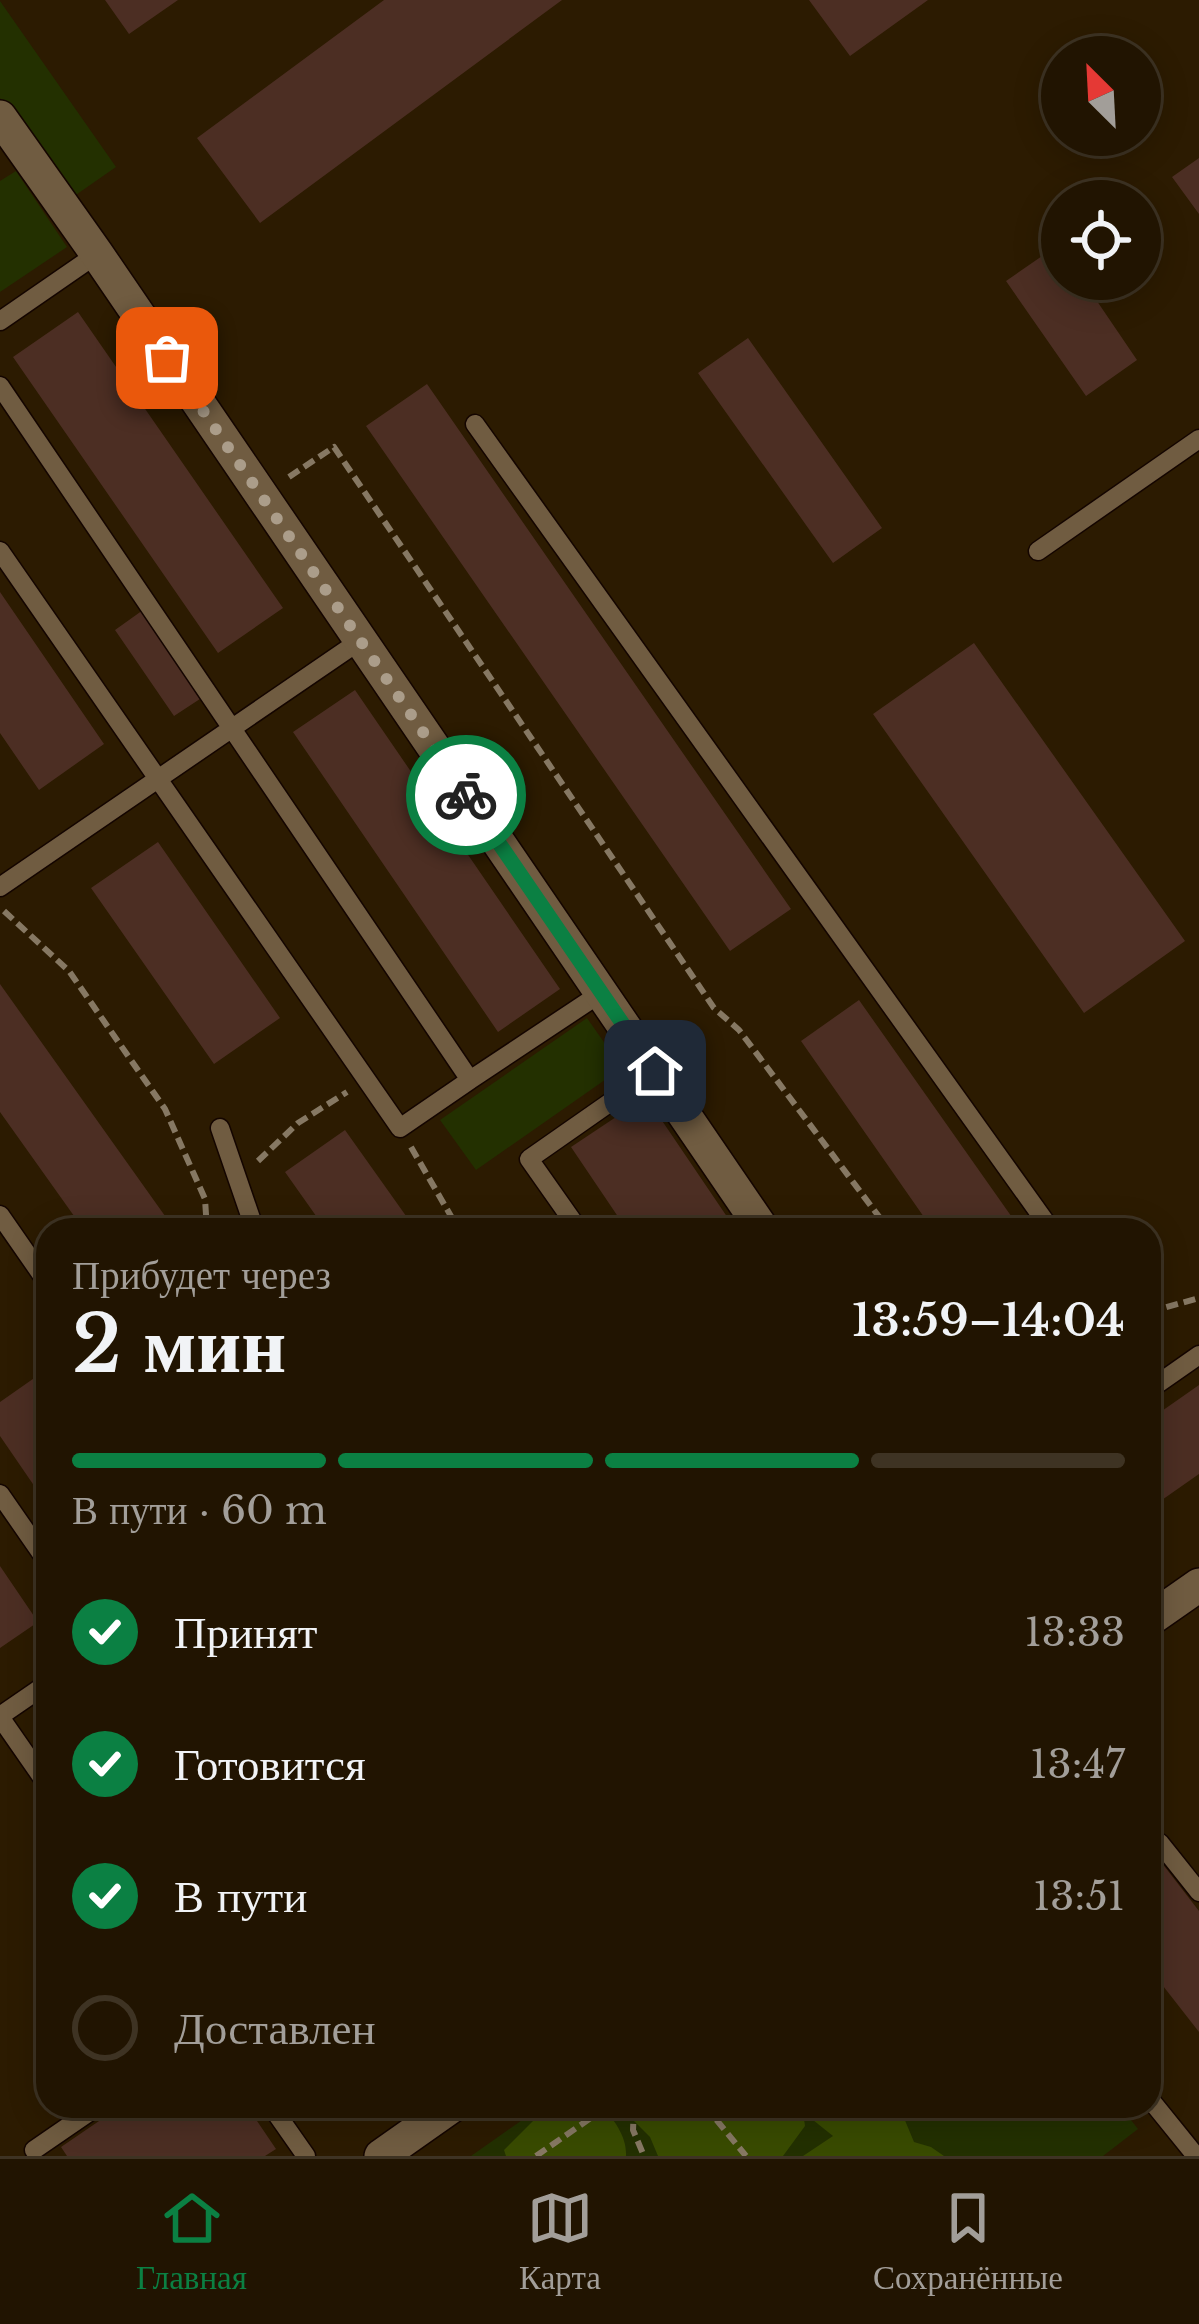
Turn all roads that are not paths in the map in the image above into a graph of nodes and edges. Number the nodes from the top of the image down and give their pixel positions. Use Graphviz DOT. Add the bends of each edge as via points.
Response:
graph roads {
  1 [pos="0,117"];
  2 [pos="97,254"];
  3 [pos="0,321"];
  4 [pos="0,386"];
  5 [pos="475,424"];
  6 [pos="1199,439"];
  7 [pos="0,551"];
  8 [pos="1038,551"];
  9 [pos="361,640"];
  10 [pos="232,729"];
  11 [pos="158,779"];
  12 [pos="0,887"];
  13 [pos="601,993"];
  14 [pos="655,1071"];
  15 [pos="470,1080"];
  16 [pos="220,1128"];
  17 [pos="0,1215"];
  18 [pos="251,1218"];
  19 [pos="571,1218"];
  20 [pos="755,1218"];
  21 [pos="1043,1218"];
  22 [pos="36,1267"];
  23 [pos="1199,1355"];
  24 [pos="1161,1382"];
  25 [pos="0,1494"];
  26 [pos="36,1546"];
  27 [pos="1199,1585"];
  28 [pos="1161,1612"];
  29 [pos="36,1692"];
  30 [pos="0,1717"];
  31 [pos="36,1769"];
  32 [pos="1161,1844"];
  33 [pos="1199,1892"];
  34 [pos="1161,2113"];
  35 [pos="82,2118"];
  36 [pos="279,2118"];
  37 [pos="435,2118"];
  38 [pos="33,2154"];
  39 [pos="306,2156"];
  40 [pos="380,2156"];
  41 [pos="1196,2156"];
  1 -- 2 [label="street" via="16,152"];
  2 -- 3 [label="lane"];
  2 -- 9 [label="street"];
  4 -- 10 [label="lane"];
  5 -- 21 [label="lane"];
  6 -- 8 [label="lane"];
  7 -- 11 [label="lane"];
  9 -- 10 [label="lane"];
  9 -- 13 [label="street"];
  10 -- 11 [label="lane"];
  10 -- 15 [label="lane"];
  11 -- 12 [label="lane"];
  11 -- 15 [label="lane" via="400,1128"];
  13 -- 14 [label="street"];
  13 -- 15 [label="lane"];
  14 -- 19 [label="lane" via="529,1159"];
  14 -- 20 [label="street"];
  16 -- 18 [label="lane"];
  17 -- 22 [label="lane"];
  23 -- 24 [label="lane"];
  25 -- 26 [label="lane"];
  27 -- 28 [label="street"];
  29 -- 30 [label="lane"];
  30 -- 31 [label="lane"];
  32 -- 33 [label="lane"];
  34 -- 41 [label="lane"];
  35 -- 38 [label="lane"];
  36 -- 39 [label="lane"];
  37 -- 40 [label="street"];
}
